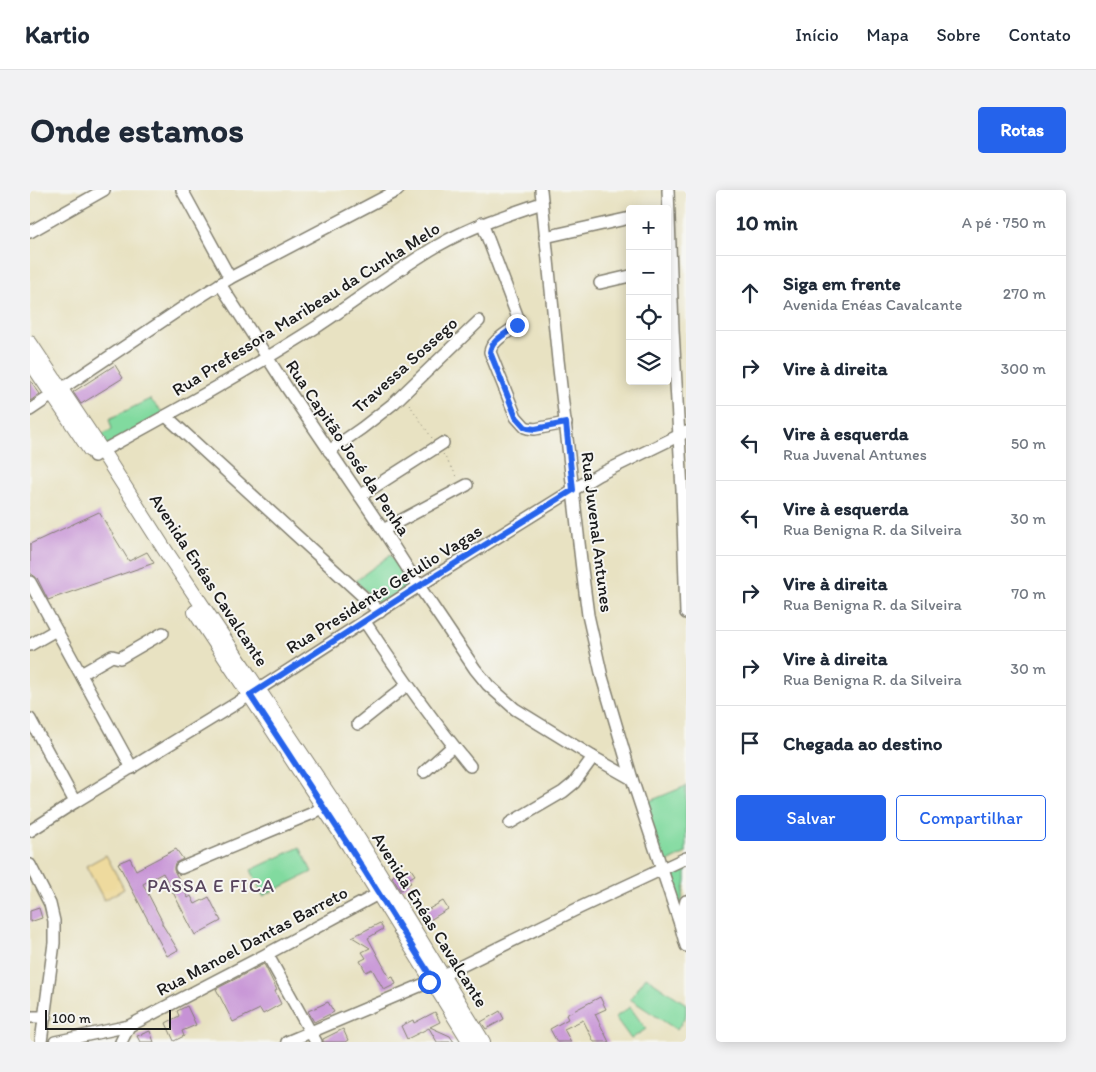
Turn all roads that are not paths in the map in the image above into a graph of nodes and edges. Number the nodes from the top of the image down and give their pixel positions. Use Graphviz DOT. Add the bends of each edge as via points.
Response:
graph roads {
  1 [pos="104,190"];
  2 [pos="182,190"];
  3 [pos="398,190"];
  4 [pos="541,190"];
  5 [pos="668,190"];
  6 [pos="542,203"];
  7 [pos="668,205"];
  8 [pos="626,219"];
  9 [pos="482,223"];
  10 [pos="30,232"];
  11 [pos="546,237"];
  12 [pos="626,277"];
  13 [pos="225,281"];
  14 [pos="600,283"];
  15 [pos="671,295"];
  16 [pos="479,321"];
  17 [pos="673,330"];
  18 [pos="686,330"];
  19 [pos="30,343"];
  20 [pos="267,357"];
  21 [pos="32,361"];
  22 [pos="56,391"];
  23 [pos="30,410"];
  24 [pos="166,416"];
  25 [pos="566,423"];
  26 [pos="683,434"];
  27 [pos="440,445"];
  28 [pos="329,451"];
  29 [pos="98,454"];
  30 [pos="465,486"];
  31 [pos="573,490"];
  32 [pos="360,496"];
  33 [pos="383,530"];
  34 [pos="30,582"];
  35 [pos="419,586"];
  36 [pos="380,612"];
  37 [pos="686,612"];
  38 [pos="365,622"];
  39 [pos="56,630"];
  40 [pos="164,633"];
  41 [pos="30,645"];
  42 [pos="81,674"];
  43 [pos="407,685"];
  44 [pos="254,692"];
  45 [pos="30,719"];
  46 [pos="358,724"];
  47 [pos="287,741"];
  48 [pos="453,746"];
  49 [pos="593,757"];
  50 [pos="470,766"];
  51 [pos="132,768"];
  52 [pos="424,772"];
  53 [pos="632,779"];
  54 [pos="75,802"];
  55 [pos="323,807"];
  56 [pos="510,823"];
  57 [pos="30,832"];
  58 [pos="354,843"];
  59 [pos="686,858"];
  60 [pos="30,865"];
  61 [pos="181,868"];
  62 [pos="662,869"];
  63 [pos="378,894"];
  64 [pos="686,901"];
  65 [pos="680,924"];
  66 [pos="686,946"];
  67 [pos="267,954"];
  68 [pos="437,978"];
  69 [pos="45,1016"];
  70 [pos="30,1017"];
  71 [pos="129,1026"];
  72 [pos="313,1037"];
  73 [pos="40,1042"];
  74 [pos="55,1042"];
  75 [pos="121,1042"];
  76 [pos="287,1042"];
  77 [pos="470,1042"];
  78 [pos="483,1042"];
  1 -- 10 [label="street"];
  2 -- 13 [label="street, Rua Capitão José da Penha"];
  3 -- 13 [label="street"];
  4 -- 6 [label="street, Rua Juvenal Antunes"];
  5 -- 7 [label="street"];
  6 -- 9 [label="street, Rua Prefessora Maribeau da Cunha Melo"];
  6 -- 11 [label="street, Rua Juvenal Antunes"];
  8 -- 11 [label="street"];
  9 -- 20 [label="street, Rua Prefessora Maribeau da Cunha Melo" via="410,262"];
  9 -- 25 [label="street" via="518,318 517,325 495,342 490,352 516,417 531,429"];
  11 -- 25 [label="street, Rua Juvenal Antunes"];
  12 -- 14 [label="street"];
  13 -- 20 [label="street, Rua Capitão José da Penha"];
  13 -- 22 [label="street"];
  15 -- 17 [label="street"];
  16 -- 28 [label="street, Travessa Sossego" via="402,395"];
  17 -- 18 [label="street"];
  17 -- 26 [label="street"];
  19 -- 21 [label="main road, Avenida Enéas Cavalcante"];
  20 -- 24 [label="street, Rua Prefessora Maribeau da Cunha Melo"];
  20 -- 28 [label="street, Rua Capitão José da Penha"];
  21 -- 22 [label="main road, Avenida Enéas Cavalcante"];
  22 -- 23 [label="street"];
  22 -- 29 [label="main road, Avenida Enéas Cavalcante"];
  24 -- 29 [label="street, Rua Prefessora Maribeau da Cunha Melo"];
  24 -- 36 [label="street"];
  25 -- 31 [label="street, Rua Juvenal Antunes"];
  26 -- 31 [label="street, Rua Presidente Getulio Vagas"];
  26 -- 37 [label="street"];
  27 -- 32 [label="street"];
  28 -- 32 [label="street, Rua Capitão José da Penha"];
  29 -- 44 [label="main road, Avenida Enéas Cavalcante"];
  30 -- 33 [label="street"];
  31 -- 35 [label="street, Rua Presidente Getulio Vagas"];
  31 -- 53 [label="street, Rua Juvenal Antunes" via="588,615 602,677"];
  32 -- 33 [label="street, Rua Capitão José da Penha"];
  33 -- 35 [label="street, Rua Capitão José da Penha"];
  34 -- 39 [label="street"];
  35 -- 36 [label="street, Rua Presidente Getulio Vagas"];
  35 -- 49 [label="street, Rua Capitão José da Penha" via="488,685 515,709"];
  36 -- 38 [label="street, Rua Presidente Getulio Vagas"];
  38 -- 43 [label="street"];
  38 -- 44 [label="street, Rua Presidente Getulio Vagas"];
  39 -- 41 [label="street"];
  39 -- 42 [label="street"];
  40 -- 42 [label="street" via="120,658 112,656"];
  42 -- 51 [label="street"];
  43 -- 46 [label="street"];
  43 -- 48 [label="street"];
  44 -- 47 [label="main road, Avenida Enéas Cavalcante"];
  44 -- 51 [label="street, Rua Presidente Getulio Vagas"];
  45 -- 54 [label="street"];
  47 -- 55 [label="main road, Avenida Enéas Cavalcante"];
  47 -- 58 [label="main road, Avenida Enéas Cavalcante"];
  48 -- 50 [label="street"];
  48 -- 52 [label="street"];
  49 -- 53 [label="street, Rua Capitão José da Penha"];
  49 -- 56 [label="street" via="568,788"];
  51 -- 54 [label="street, Rua Presidente Getulio Vagas"];
  53 -- 62 [label="street, Rua Juvenal Antunes"];
  54 -- 57 [label="street, Rua Presidente Getulio Vagas"];
  55 -- 58 [label="main road, Avenida Enéas Cavalcante"];
  55 -- 61 [label="street"];
  58 -- 63 [label="main road, Avenida Enéas Cavalcante"];
  58 -- 68 [label="main road, Avenida Enéas Cavalcante"];
  59 -- 62 [label="street"];
  60 -- 69 [label="street" via="50,904 54,921"];
  62 -- 65 [label="street, Rua Juvenal Antunes"];
  62 -- 68 [label="street"];
  63 -- 67 [label="street, Rua Manoel Dantas Barreto"];
  63 -- 68 [label="main road, Avenida Enéas Cavalcante"];
  64 -- 65 [label="street"];
  65 -- 66 [label="street, Rua Juvenal Antunes"];
  67 -- 71 [label="street, Rua Manoel Dantas Barreto"];
  67 -- 72 [label="street"];
  68 -- 72 [label="street"];
  68 -- 77 [label="main road, Avenida Enéas Cavalcante"];
  68 -- 78 [label="main road, Avenida Enéas Cavalcante"];
  69 -- 70 [label="street"];
  69 -- 73 [label="street"];
  71 -- 74 [label="street, Rua Manoel Dantas Barreto"];
  71 -- 75 [label="street"];
  72 -- 76 [label="street"];
}
